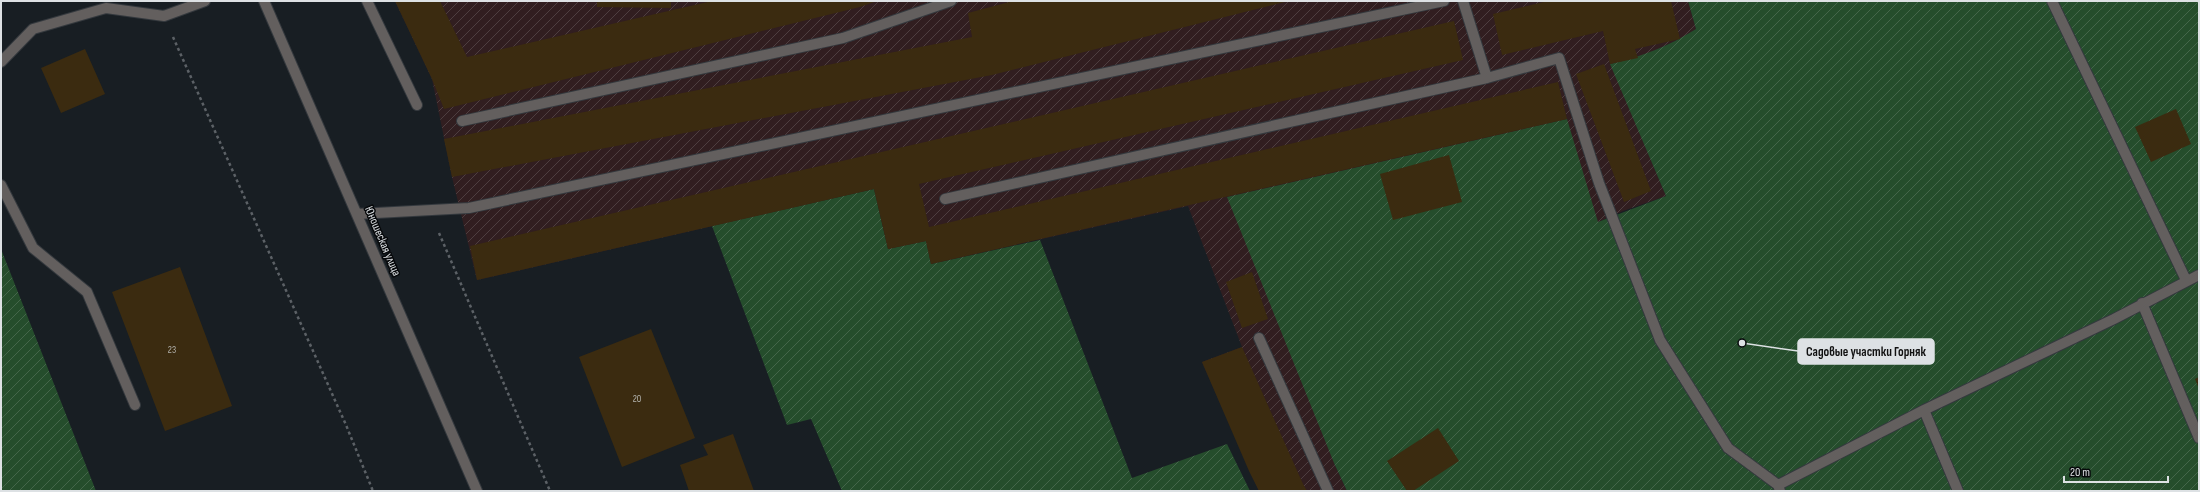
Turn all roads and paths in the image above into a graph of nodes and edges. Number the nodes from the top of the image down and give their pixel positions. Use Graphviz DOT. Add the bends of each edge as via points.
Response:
graph roads {
  1 [pos="205,1"];
  2 [pos="264,1"];
  3 [pos="367,1"];
  4 [pos="950,1"];
  5 [pos="1444,1"];
  6 [pos="1463,1"];
  7 [pos="2052,1"];
  8 [pos="164,16"];
  9 [pos="1,62"];
  10 [pos="1487,78"];
  11 [pos="417,105"];
  12 [pos="462,121"];
  13 [pos="1,184"];
  14 [pos="945,199"];
  15 [pos="429,211"];
  16 [pos="357,214"];
  17 [pos="2199,274"];
  18 [pos="2186,280"];
  19 [pos="2142,303"];
  20 [pos="1259,338"];
  21 [pos="135,405"];
  22 [pos="1924,410"];
  23 [pos="2199,438"];
  24 [pos="1779,488"];
  25 [pos="373,491"];
  26 [pos="477,491"];
  27 [pos="550,491"];
  28 [pos="1328,491"];
  29 [pos="1958,491"];
  1 -- 8 [label="street"];
  2 -- 16 [label="street, Юношеская улица"];
  3 -- 11 [label="street"];
  4 -- 12 [label="street" via="843,38"];
  5 -- 15 [label="street" via="476,206"];
  6 -- 10 [label="street"];
  7 -- 18 [label="street"];
  8 -- 9 [label="street" via="106,8 33,29"];
  8 -- 25 [label="path"];
  10 -- 14 [label="street"];
  10 -- 24 [label="street" via="1559,58 1599,183 1660,340 1728,448"];
  13 -- 21 [label="street" via="33,248 87,292"];
  15 -- 16 [label="street"];
  15 -- 27 [label="path"];
  16 -- 26 [label="street, Юношеская улица"];
  17 -- 18 [label="street"];
  18 -- 19 [label="street"];
  19 -- 22 [label="street"];
  19 -- 23 [label="street"];
  20 -- 28 [label="street"];
  22 -- 24 [label="street"];
  22 -- 29 [label="street"];
}
